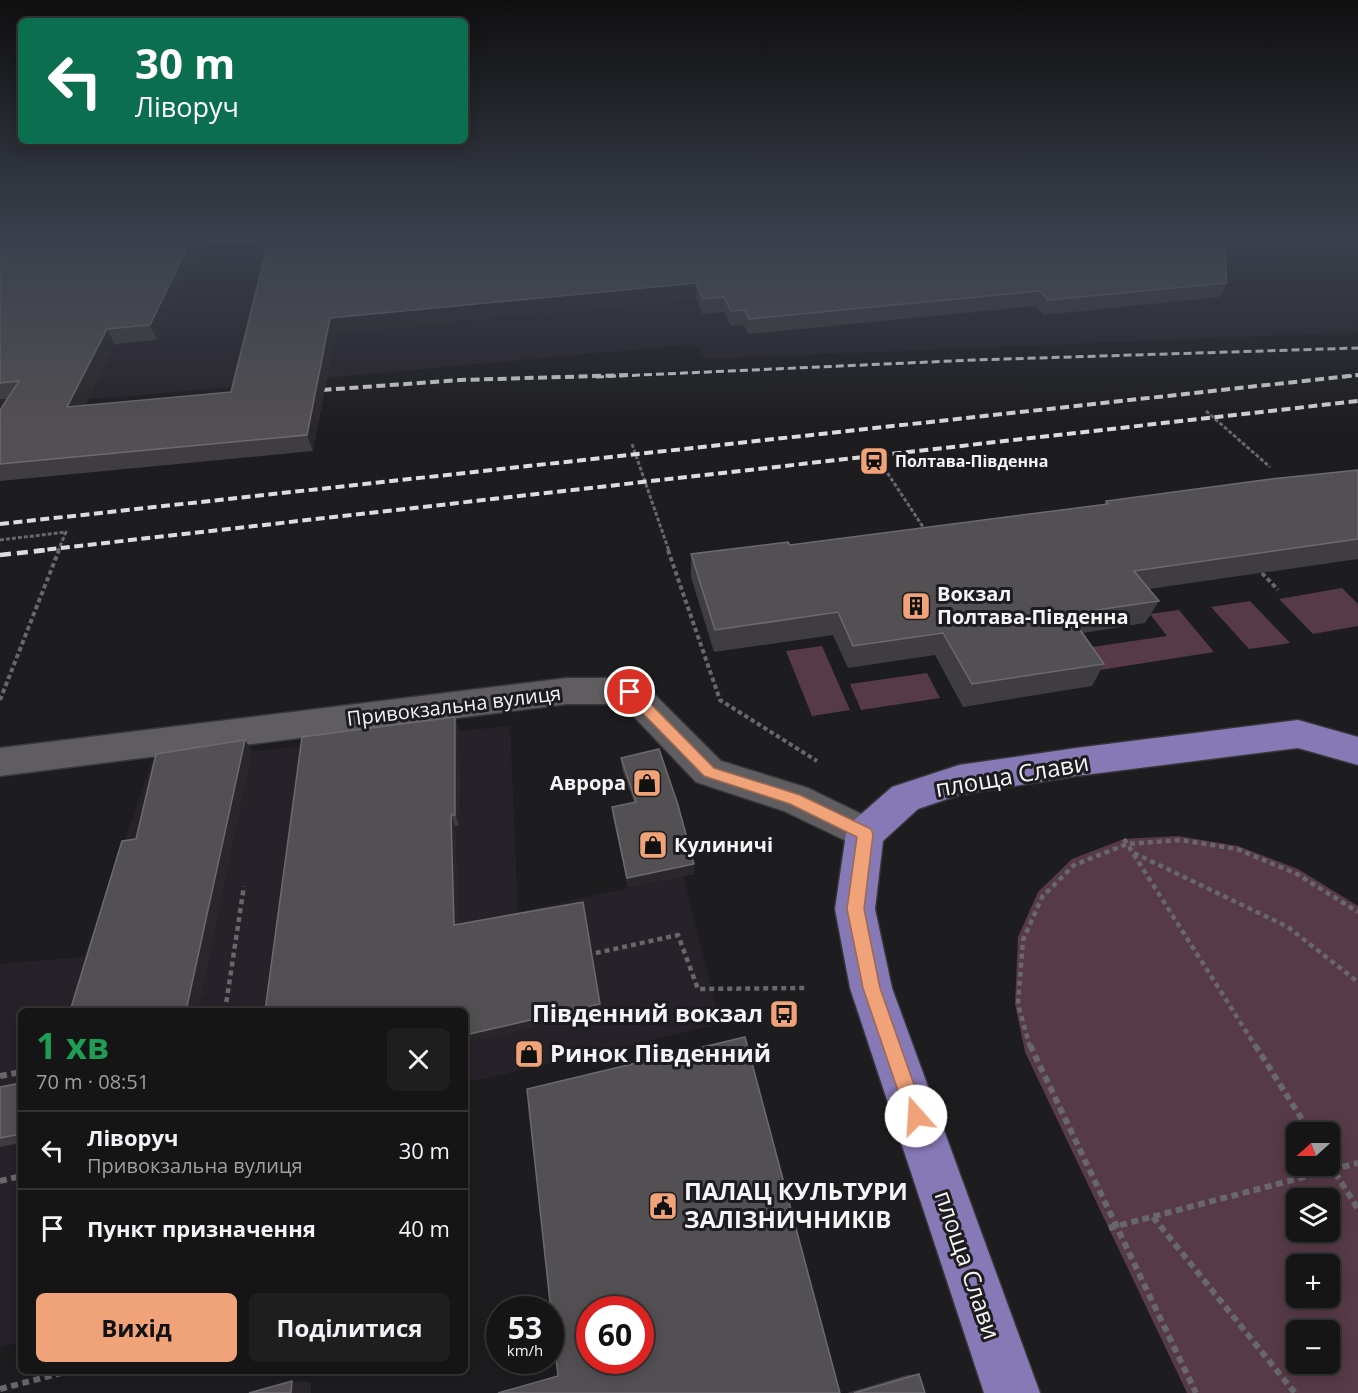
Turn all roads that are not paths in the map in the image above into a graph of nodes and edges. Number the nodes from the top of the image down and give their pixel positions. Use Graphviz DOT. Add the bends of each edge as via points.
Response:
graph roads {
  1 [pos="1358,751"];
  2 [pos="0,762"];
  3 [pos="865,834"];
  4 [pos="1012,1393"];
  1 -- 3 [label="main road, площа Слави" via="1298,734 959,780 905,798"];
  2 -- 3 [label="street, Привокзальна вулиця" via="567,692 630,692 709,772 795,799"];
  3 -- 4 [label="main road, площа Слави" via="855,909 872,988"];
}
